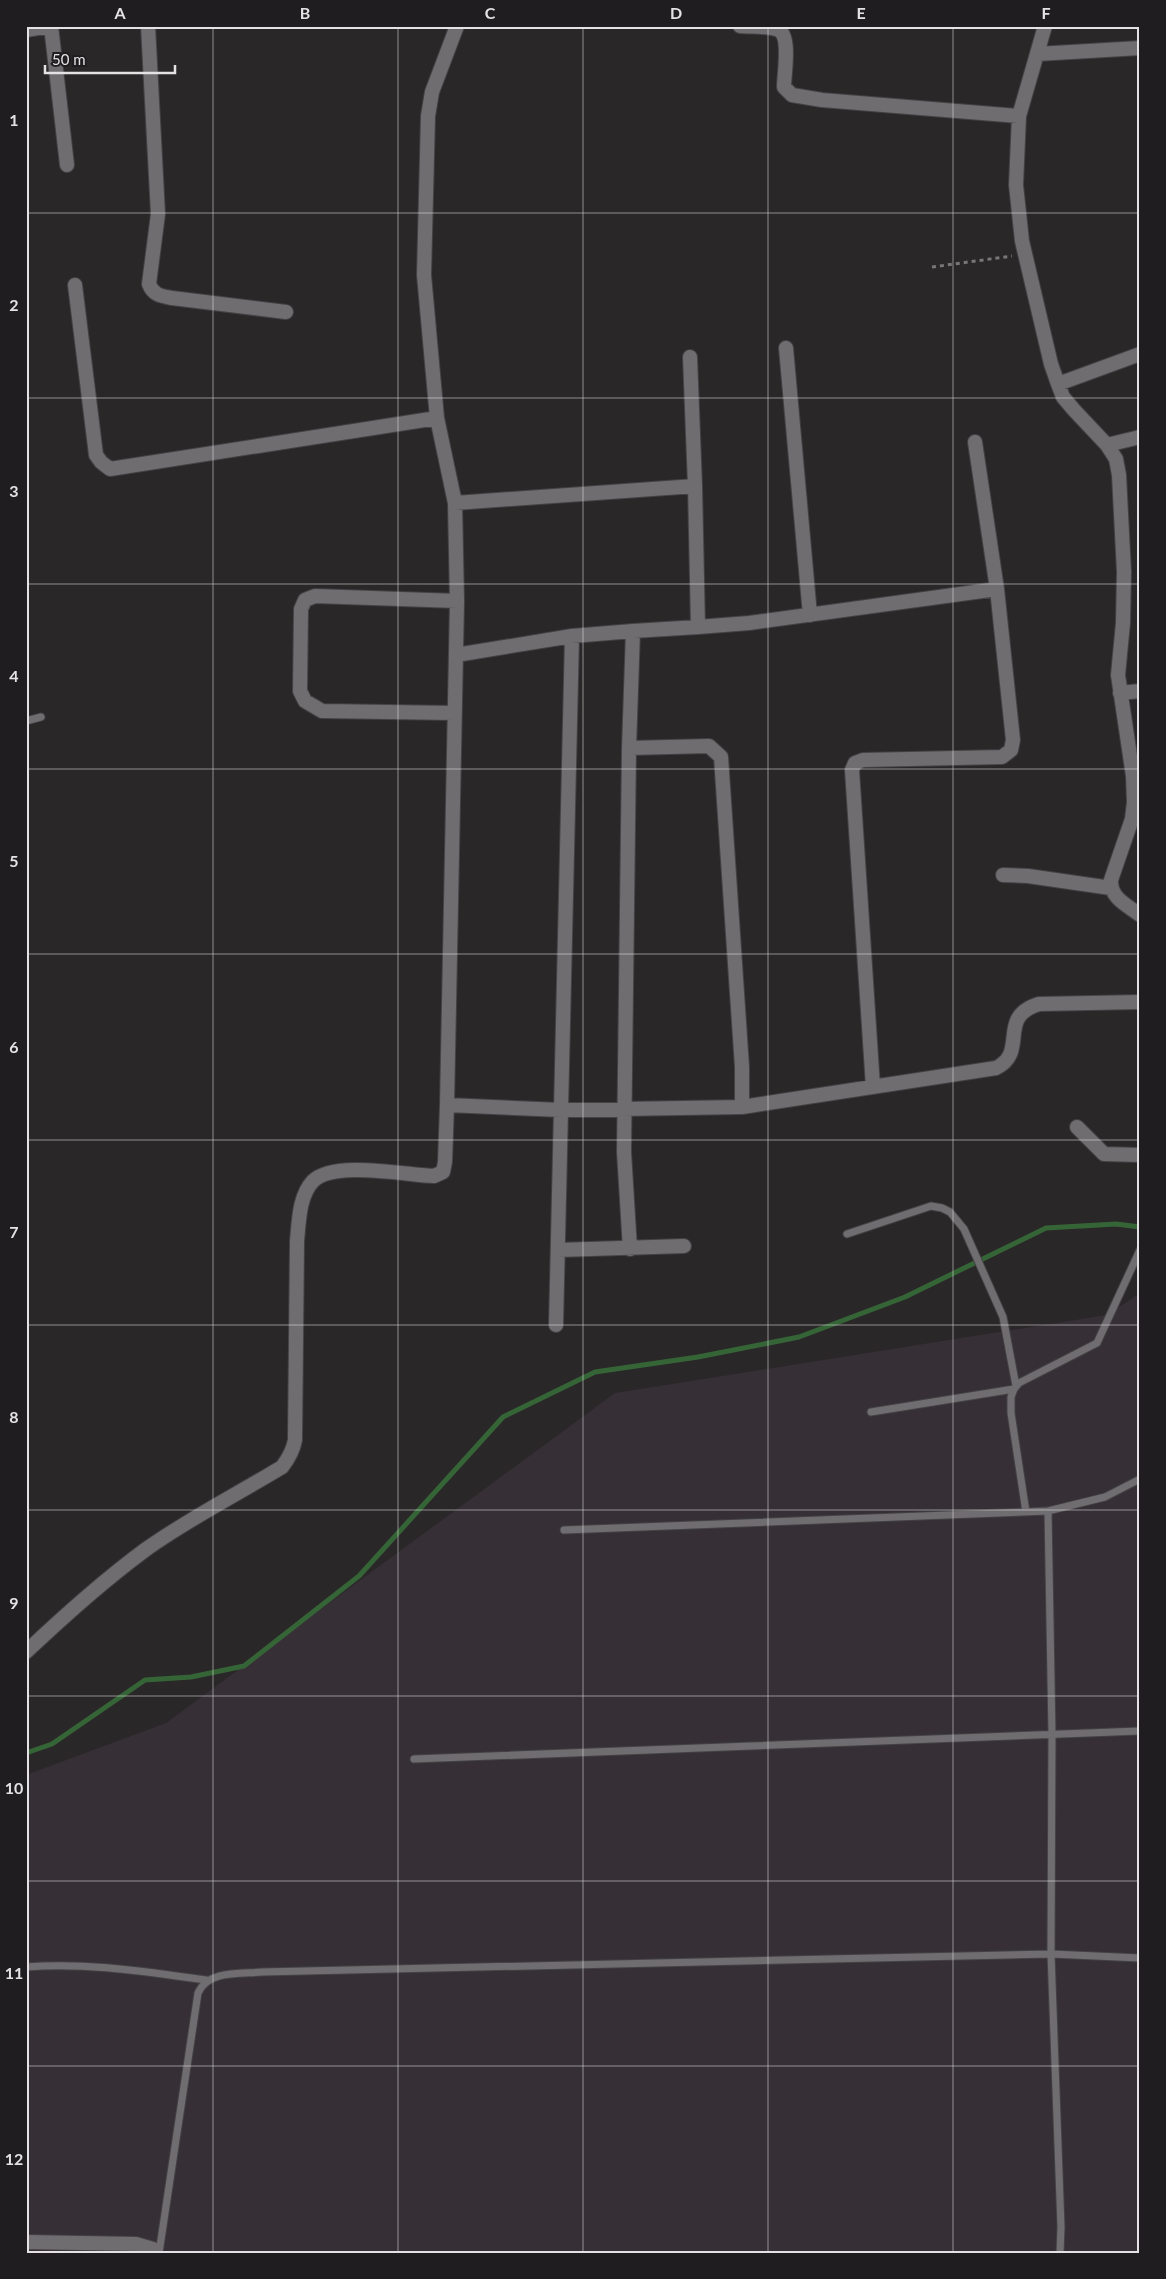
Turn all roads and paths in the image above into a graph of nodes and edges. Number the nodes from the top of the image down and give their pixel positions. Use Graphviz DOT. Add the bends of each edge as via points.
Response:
graph roads {
  1 [pos="51,26"];
  2 [pos="148,26"];
  3 [pos="457,26"];
  4 [pos="740,26"];
  5 [pos="1045,26"];
  6 [pos="26,30"];
  7 [pos="1140,48"];
  8 [pos="1038,54"];
  9 [pos="1019,116"];
  10 [pos="67,165"];
  11 [pos="1025,254"];
  12 [pos="932,267"];
  13 [pos="75,285"];
  14 [pos="286,312"];
  15 [pos="786,348"];
  16 [pos="1140,354"];
  17 [pos="690,357"];
  18 [pos="1058,384"];
  19 [pos="437,418"];
  20 [pos="1140,437"];
  21 [pos="975,442"];
  22 [pos="1107,445"];
  23 [pos="695,486"];
  24 [pos="454,504"];
  25 [pos="997,589"];
  26 [pos="458,601"];
  27 [pos="810,614"];
  28 [pos="698,627"];
  29 [pos="634,631"];
  30 [pos="572,636"];
  31 [pos="456,655"];
  32 [pos="1140,691"];
  33 [pos="1120,693"];
  34 [pos="455,712"];
  35 [pos="40,717"];
  36 [pos="26,721"];
  37 [pos="629,748"];
  38 [pos="1003,876"];
  39 [pos="1111,888"];
  40 [pos="1140,915"];
  41 [pos="1140,1002"];
  42 [pos="873,1087"];
  43 [pos="447,1105"];
  44 [pos="742,1107"];
  45 [pos="624,1109"];
  46 [pos="561,1110"];
  47 [pos="1077,1127"];
  48 [pos="1140,1155"];
  49 [pos="847,1234"];
  50 [pos="684,1246"];
  51 [pos="630,1249"];
  52 [pos="558,1250"];
  53 [pos="1140,1250"];
  54 [pos="556,1324"];
  55 [pos="1015,1388"];
  56 [pos="871,1412"];
  57 [pos="1140,1479"];
  58 [pos="1048,1511"];
  59 [pos="1026,1512"];
  60 [pos="564,1530"];
  61 [pos="26,1652"];
  62 [pos="1140,1731"];
  63 [pos="1052,1735"];
  64 [pos="414,1759"];
  65 [pos="1051,1954"];
  66 [pos="1140,1958"];
  67 [pos="26,1967"];
  68 [pos="206,1980"];
  69 [pos="26,2242"];
  70 [pos="157,2253"];
  71 [pos="1060,2253"];
  1 -- 6 [label="street"];
  1 -- 10 [label="street"];
  2 -- 14 [label="street" via="158,214 149,284 151,290 157,295 172,298"];
  3 -- 19 [label="street" via="432,92 428,116 424,275"];
  4 -- 9 [label="street" via="778,29 784,33 784,87 792,95"];
  5 -- 8 [label="street"];
  7 -- 8 [label="street"];
  8 -- 9 [label="street"];
  9 -- 11 [label="street" via="1016,185"];
  11 -- 12 [label="path"];
  11 -- 18 [label="street"];
  13 -- 19 [label="street" via="96,455 110,469"];
  15 -- 27 [label="street"];
  16 -- 18 [label="street"];
  17 -- 23 [label="street"];
  18 -- 22 [label="street" via="1063,397"];
  19 -- 24 [label="street"];
  20 -- 22 [label="street"];
  21 -- 25 [label="street"];
  22 -- 33 [label="street" via="1116,459 1119,475 1124,572 1118,674"];
  23 -- 24 [label="street"];
  23 -- 28 [label="street"];
  24 -- 26 [label="street"];
  25 -- 27 [label="street"];
  25 -- 42 [label="street" via="1013,740 1011,750 1002,757 863,760 852,770"];
  26 -- 31 [label="street"];
  26 -- 34 [label="street" via="315,596 306,600 300,621 300,691 305,702 313,707 322,711"];
  27 -- 28 [label="street"];
  28 -- 29 [label="street"];
  29 -- 30 [label="street"];
  29 -- 37 [label="street"];
  30 -- 31 [label="street"];
  30 -- 46 [label="street"];
  31 -- 34 [label="street"];
  32 -- 33 [label="street"];
  33 -- 39 [label="street" via="1134,802"];
  34 -- 43 [label="street"];
  35 -- 36 [label="lane"];
  37 -- 44 [label="street" via="709,746 721,756"];
  37 -- 45 [label="street"];
  38 -- 39 [label="street" via="1028,876"];
  39 -- 40 [label="street" via="1117,898"];
  41 -- 42 [label="street" via="1039,1004 1026,1008 1016,1023 1010,1056 1005,1064"];
  42 -- 44 [label="street"];
  43 -- 46 [label="street"];
  43 -- 61 [label="street" via="443,1172 434,1176 342,1170 313,1181 305,1194 297,1240 295,1440 288,1460 282,1467 146,1550 95,1588"];
  44 -- 45 [label="street"];
  45 -- 46 [label="street"];
  45 -- 51 [label="street"];
  46 -- 52 [label="street"];
  47 -- 48 [label="street" via="1104,1154"];
  49 -- 55 [label="lane" via="932,1206 950,1212 964,1230 1003,1317"];
  50 -- 51 [label="street"];
  51 -- 52 [label="street"];
  52 -- 54 [label="street"];
  53 -- 55 [label="lane" via="1097,1343"];
  55 -- 56 [label="lane"];
  55 -- 59 [label="lane" via="1011,1397 1011,1413"];
  57 -- 58 [label="lane" via="1105,1497"];
  58 -- 59 [label="lane"];
  58 -- 63 [label="lane"];
  59 -- 60 [label="lane"];
  62 -- 63 [label="lane"];
  63 -- 64 [label="lane"];
  63 -- 65 [label="lane"];
  65 -- 66 [label="lane"];
  65 -- 68 [label="lane" via="262,1972"];
  65 -- 71 [label="lane"];
  67 -- 68 [label="lane" via="134,1970"];
  68 -- 70 [label="lane" via="198,1993"];
  69 -- 70 [label="street" via="136,2244"];
}
